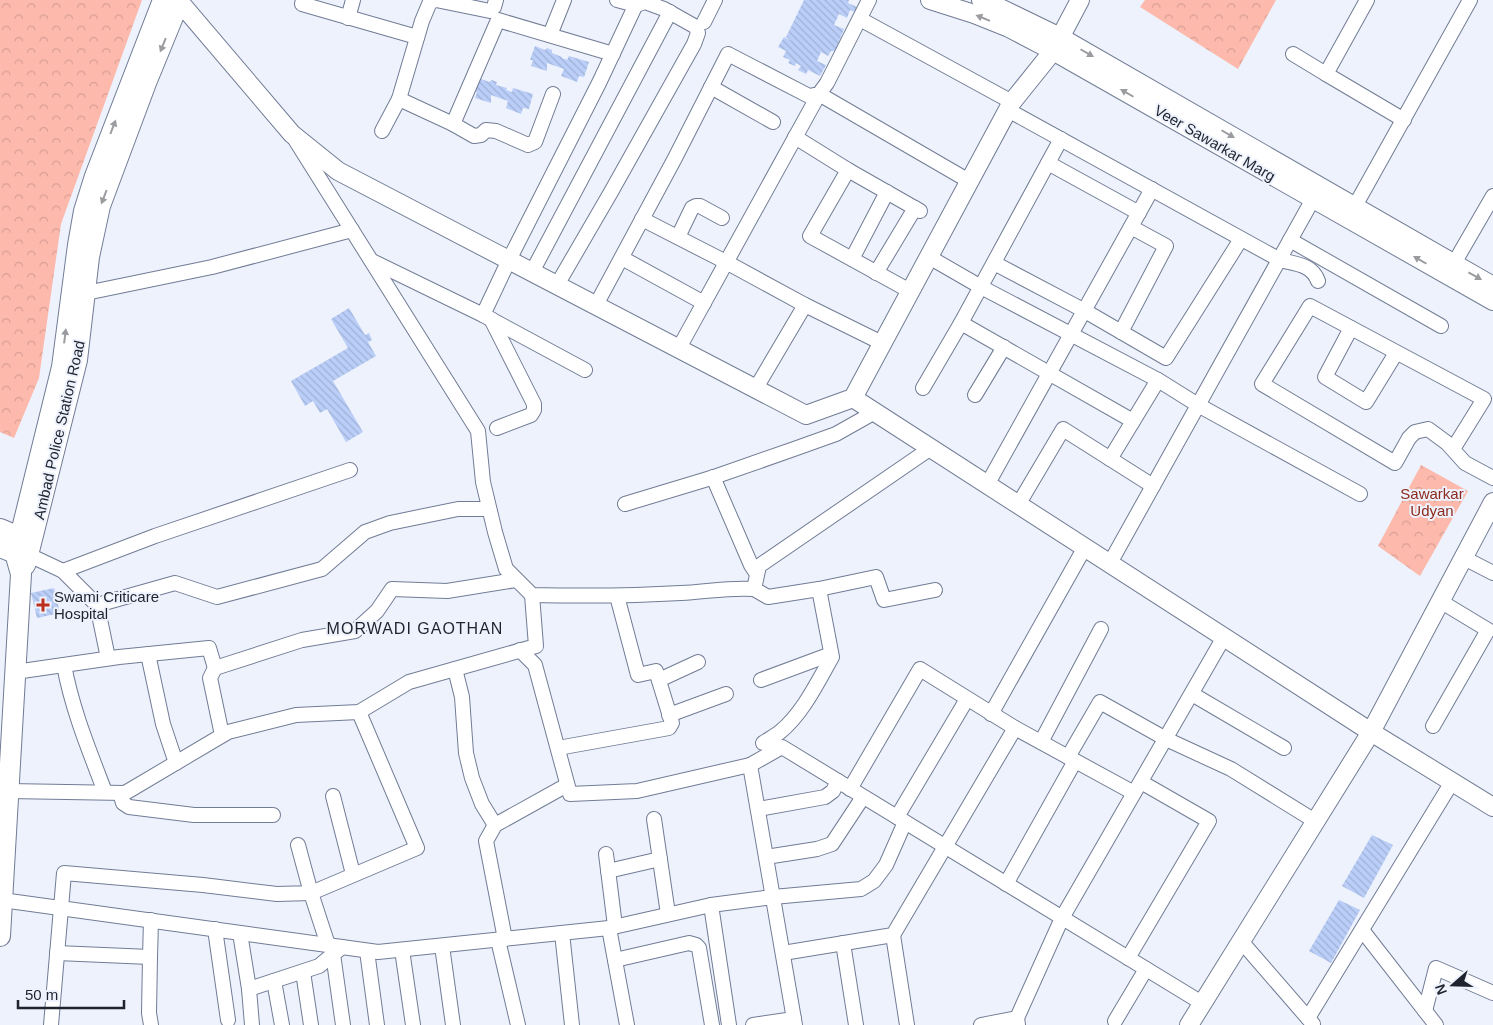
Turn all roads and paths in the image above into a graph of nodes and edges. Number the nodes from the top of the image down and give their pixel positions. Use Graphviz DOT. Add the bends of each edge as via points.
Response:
graph roads {
  1 [pos="162,0"];
  2 [pos="303,0"];
  3 [pos="353,0"];
  4 [pos="436,0"];
  5 [pos="496,0"];
  6 [pos="564,0"];
  7 [pos="617,0"];
  8 [pos="715,0"];
  9 [pos="869,0"];
  10 [pos="930,0"];
  11 [pos="981,0"];
  12 [pos="1080,0"];
  13 [pos="1367,0"];
  14 [pos="1470,0"];
  15 [pos="180,1"];
  16 [pos="637,2"];
  17 [pos="670,12"];
  18 [pos="348,18"];
  19 [pos="860,19"];
  20 [pos="704,22"];
  21 [pos="550,35"];
  22 [pos="417,37"];
  23 [pos="1057,44"];
  24 [pos="613,54"];
  25 [pos="1293,54"];
  26 [pos="1326,74"];
  27 [pos="711,87"];
  28 [pos="553,94"];
  29 [pos="819,94"];
  30 [pos="399,98"];
  31 [pos="1010,106"];
  32 [pos="1404,120"];
  33 [pos="773,122"];
  34 [pos="453,124"];
  35 [pos="382,131"];
  36 [pos="292,134"];
  37 [pos="795,138"];
  38 [pos="1061,139"];
  39 [pos="1048,163"];
  40 [pos="848,170"];
  41 [pos="969,181"];
  42 [pos="1152,189"];
  43 [pos="887,192"];
  44 [pos="1493,196"];
  45 [pos="1313,199"];
  46 [pos="1355,206"];
  47 [pos="1139,213"];
  48 [pos="722,218"];
  49 [pos="642,219"];
  50 [pos="1131,226"];
  51 [pos="352,230"];
  52 [pos="678,237"];
  53 [pos="1242,239"];
  54 [pos="1290,240"];
  55 [pos="929,257"];
  56 [pos="622,258"];
  57 [pos="852,259"];
  58 [pos="371,260"];
  59 [pos="509,260"];
  60 [pos="1280,260"];
  61 [pos="726,262"];
  62 [pos="994,263"];
  63 [pos="1450,270"];
  64 [pos="532,272"];
  65 [pos="876,273"];
  66 [pos="1318,281"];
  67 [pos="557,284"];
  68 [pos="1493,286"];
  69 [pos="981,287"];
  70 [pos="910,291"];
  71 [pos="86,292"];
  72 [pos="1493,301"];
  73 [pos="704,303"];
  74 [pos="596,305"];
  75 [pos="805,305"];
  76 [pos="1085,311"];
  77 [pos="487,317"];
  78 [pos="961,323"];
  79 [pos="1441,326"];
  80 [pos="1351,328"];
  81 [pos="1121,332"];
  82 [pos="1071,335"];
  83 [pos="882,343"];
  84 [pos="1004,347"];
  85 [pos="679,348"];
  86 [pos="1396,353"];
  87 [pos="585,370"];
  88 [pos="1050,374"];
  89 [pos="1158,380"];
  90 [pos="756,388"];
  91 [pos="923,388"];
  92 [pos="975,395"];
  93 [pos="853,398"];
  94 [pos="1198,405"];
  95 [pos="875,412"];
  96 [pos="1133,421"];
  97 [pos="497,428"];
  98 [pos="931,448"];
  99 [pos="1453,448"];
  100 [pos="1110,458"];
  101 [pos="350,470"];
  102 [pos="713,477"];
  103 [pos="1493,478"];
  104 [pos="987,484"];
  105 [pos="1153,486"];
  106 [pos="1360,494"];
  107 [pos="1493,502"];
  108 [pos="626,504"];
  109 [pos="1018,505"];
  110 [pos="489,509"];
  111 [pos="0,529"];
  112 [pos="1085,547"];
  113 [pos="16,548"];
  114 [pos="1464,558"];
  115 [pos="1110,563"];
  116 [pos="63,571"];
  117 [pos="1493,573"];
  118 [pos="757,574"];
  119 [pos="516,580"];
  120 [pos="754,589"];
  121 [pos="819,589"];
  122 [pos="935,590"];
  123 [pos="532,595"];
  124 [pos="617,596"];
  125 [pos="1440,601"];
  126 [pos="97,605"];
  127 [pos="1101,629"];
  128 [pos="1224,637"];
  129 [pos="520,650"];
  130 [pos="148,654"];
  131 [pos="831,654"];
  132 [pos="108,658"];
  133 [pos="698,662"];
  134 [pos="64,665"];
  135 [pos="215,668"];
  136 [pos="455,669"];
  137 [pos="15,672"];
  138 [pos="659,680"];
  139 [pos="761,680"];
  140 [pos="726,694"];
  141 [pos="1192,694"];
  142 [pos="967,698"];
  143 [pos="359,712"];
  144 [pos="991,714"];
  145 [pos="669,715"];
  146 [pos="1434,726"];
  147 [pos="1014,728"];
  148 [pos="1371,732"];
  149 [pos="222,735"];
  150 [pos="1166,739"];
  151 [pos="1041,742"];
  152 [pos="763,743"];
  153 [pos="558,748"];
  154 [pos="1284,748"];
  155 [pos="1072,759"];
  156 [pos="176,763"];
  157 [pos="750,765"];
  158 [pos="838,781"];
  159 [pos="1452,782"];
  160 [pos="567,785"];
  161 [pos="1137,788"];
  162 [pos="850,789"];
  163 [pos="8,791"];
  164 [pos="105,792"];
  165 [pos="120,793"];
  166 [pos="332,796"];
  167 [pos="863,797"];
  168 [pos="1493,807"];
  169 [pos="758,809"];
  170 [pos="4,810"];
  171 [pos="272,815"];
  172 [pos="654,819"];
  173 [pos="901,820"];
  174 [pos="1316,821"];
  175 [pos="496,825"];
  176 [pos="298,845"];
  177 [pos="946,847"];
  178 [pos="606,854"];
  179 [pos="766,858"];
  180 [pos="660,859"];
  181 [pos="608,871"];
  182 [pos="354,874"];
  183 [pos="1006,884"];
  184 [pos="311,893"];
  185 [pos="773,897"];
  186 [pos="2,900"];
  187 [pos="711,905"];
  188 [pos="60,907"];
  189 [pos="668,914"];
  190 [pos="1062,918"];
  191 [pos="151,920"];
  192 [pos="612,927"];
  193 [pos="215,929"];
  194 [pos="1362,930"];
  195 [pos="240,933"];
  196 [pos="562,933"];
  197 [pos="893,935"];
  198 [pos="0,936"];
  199 [pos="502,939"];
  200 [pos="1241,941"];
  201 [pos="843,943"];
  202 [pos="442,946"];
  203 [pos="334,949"];
  204 [pos="402,950"];
  205 [pos="367,951"];
  206 [pos="57,953"];
  207 [pos="783,953"];
  208 [pos="150,957"];
  209 [pos="1128,958"];
  210 [pos="615,960"];
  211 [pos="1146,969"];
  212 [pos="303,972"];
  213 [pos="274,981"];
  214 [pos="250,989"];
  215 [pos="1493,993"];
  216 [pos="1202,1003"];
  217 [pos="228,1020"];
  218 [pos="1428,1020"];
  219 [pos="1017,1021"];
  220 [pos="1115,1021"];
  221 [pos="794,1022"];
  222 [pos="1311,1022"];
  223 [pos="51,1025"];
  224 [pos="151,1025"];
  225 [pos="252,1025"];
  226 [pos="282,1025"];
  227 [pos="311,1025"];
  228 [pos="343,1025"];
  229 [pos="377,1025"];
  230 [pos="413,1025"];
  231 [pos="453,1025"];
  232 [pos="518,1025"];
  233 [pos="572,1025"];
  234 [pos="627,1025"];
  235 [pos="712,1025"];
  236 [pos="729,1025"];
  237 [pos="753,1025"];
  238 [pos="856,1025"];
  239 [pos="907,1025"];
  240 [pos="981,1025"];
  241 [pos="1189,1025"];
  113 -- 1 [label="street, Ambad Police Station Road, one-way" via="61,367 83,211"];
  2 -- 18 [label="street" via="302,4"];
  3 -- 18 [label="street"];
  4 -- 5 [label="street" via="490,11"];
  4 -- 22 [label="street" via="430,2"];
  6 -- 21 [label="street"];
  7 -- 16 [label="street"];
  8 -- 20 [label="street"];
  9 -- 19 [label="street"];
  23 -- 10 [label="street, Veer Sawarkar Marg, one-way"];
  11 -- 23 [label="street, Veer Sawarkar Marg" via="998,6"];
  12 -- 23 [label="street"];
  13 -- 26 [label="street"];
  14 -- 32 [label="street"];
  15 -- 36 [label="street"];
  15 -- 71 [label="street, Ambad Police Station Road, one-way" via="101,206"];
  16 -- 17 [label="street"];
  16 -- 24 [label="street"];
  17 -- 64 [label="street"];
  17 -- 67 [label="street" via="696,28 698,33 694,44"];
  18 -- 22 [label="street"];
  19 -- 29 [label="street"];
  19 -- 31 [label="street"];
  21 -- 24 [label="street"];
  21 -- 34 [label="street" via="498,20"];
  22 -- 30 [label="street"];
  23 -- 31 [label="street"];
  45 -- 23 [label="street, Veer Sawarkar Marg, one-way"];
  23 -- 46 [label="street, Veer Sawarkar Marg, one-way"];
  24 -- 59 [label="street"];
  25 -- 26 [label="street"];
  26 -- 32 [label="street"];
  27 -- 29 [label="street" via="728,54 809,96"];
  27 -- 33 [label="street"];
  27 -- 49 [label="street"];
  28 -- 34 [label="street" via="532,144 496,131 486,130 474,136"];
  29 -- 37 [label="street"];
  29 -- 41 [label="street"];
  30 -- 34 [label="street"];
  30 -- 35 [label="street"];
  31 -- 38 [label="street"];
  31 -- 41 [label="street"];
  32 -- 46 [label="street"];
  36 -- 51 [label="street"];
  36 -- 59 [label="street" via="338,171"];
  37 -- 40 [label="street"];
  37 -- 61 [label="street"];
  38 -- 39 [label="street"];
  38 -- 42 [label="street"];
  39 -- 47 [label="street"];
  39 -- 62 [label="street"];
  40 -- 43 [label="street"];
  40 -- 57 [label="street" via="810,236"];
  41 -- 55 [label="street"];
  42 -- 47 [label="street"];
  42 -- 53 [label="street"];
  43 -- 57 [label="street"];
  43 -- 65 [label="street" via="918,210"];
  44 -- 63 [label="street"];
  45 -- 54 [label="street"];
  63 -- 45 [label="street, Veer Sawarkar Marg, one-way"];
  46 -- 63 [label="street, Veer Sawarkar Marg"];
  47 -- 50 [label="street"];
  48 -- 52 [label="street" via="696,206"];
  49 -- 52 [label="street"];
  49 -- 56 [label="street"];
  50 -- 76 [label="street"];
  50 -- 81 [label="street" via="1166,246"];
  51 -- 58 [label="street"];
  51 -- 71 [label="street" via="212,267"];
  52 -- 61 [label="street"];
  53 -- 60 [label="street"];
  53 -- 81 [label="street" via="1166,358"];
  54 -- 60 [label="street"];
  54 -- 79 [label="street"];
  55 -- 69 [label="street"];
  55 -- 70 [label="street"];
  56 -- 73 [label="street"];
  56 -- 74 [label="street"];
  57 -- 65 [label="street"];
  58 -- 77 [label="street"];
  58 -- 110 [label="street" via="478,431"];
  59 -- 64 [label="street"];
  59 -- 77 [label="street"];
  60 -- 66 [label="street" via="1309,268"];
  60 -- 94 [label="street"];
  61 -- 73 [label="street"];
  61 -- 75 [label="street"];
  62 -- 69 [label="street"];
  62 -- 76 [label="street"];
  63 -- 68 [label="street, Veer Sawarkar Marg, one-way"];
  63 -- 72 [label="street, Veer Sawarkar Marg"];
  64 -- 67 [label="street"];
  65 -- 70 [label="street"];
  67 -- 74 [label="street"];
  69 -- 78 [label="street"];
  69 -- 82 [label="street"];
  70 -- 83 [label="street"];
  71 -- 113 [label="street, Ambad Police Station Road" via="78,360"];
  73 -- 85 [label="street"];
  74 -- 85 [label="street"];
  75 -- 83 [label="street"];
  75 -- 90 [label="street"];
  76 -- 81 [label="street"];
  76 -- 82 [label="street"];
  77 -- 87 [label="street"];
  77 -- 97 [label="street" via="534,404 531,415"];
  78 -- 84 [label="street"];
  78 -- 91 [label="street"];
  80 -- 86 [label="street"];
  80 -- 86 [label="street" via="1325,377 1366,402"];
  80 -- 99 [label="street" via="1310,306 1262,384 1395,463 1415,432 1428,429"];
  82 -- 88 [label="street"];
  82 -- 89 [label="street"];
  83 -- 93 [label="street"];
  84 -- 88 [label="street"];
  84 -- 92 [label="street"];
  85 -- 90 [label="street"];
  86 -- 99 [label="street" via="1484,399"];
  88 -- 96 [label="street"];
  88 -- 104 [label="street"];
  89 -- 94 [label="street"];
  89 -- 96 [label="street"];
  90 -- 93 [label="street" via="806,415"];
  93 -- 95 [label="street"];
  94 -- 105 [label="street"];
  94 -- 106 [label="street"];
  95 -- 98 [label="street"];
  95 -- 102 [label="street" via="836,434"];
  96 -- 100 [label="street"];
  98 -- 104 [label="street"];
  98 -- 118 [label="street" via="759,566"];
  99 -- 103 [label="street" via="1465,463"];
  100 -- 105 [label="street"];
  100 -- 109 [label="street" via="1063,429"];
  101 -- 116 [label="street"];
  102 -- 108 [label="street"];
  102 -- 118 [label="street"];
  104 -- 109 [label="street"];
  105 -- 115 [label="street"];
  107 -- 114 [label="street"];
  109 -- 112 [label="street"];
  110 -- 119 [label="street" via="506,569"];
  110 -- 126 [label="street" via="458,509 390,523 365,532 322,568 217,597 174,583"];
  111 -- 113 [label="main road"];
  112 -- 115 [label="street"];
  112 -- 144 [label="street"];
  113 -- 116 [label="street"];
  113 -- 137 [label="main road, Ambad Police Station Road" via="21,574"];
  114 -- 117 [label="street"];
  114 -- 125 [label="street"];
  115 -- 128 [label="street"];
  116 -- 126 [label="street"];
  118 -- 120 [label="street"];
  119 -- 123 [label="street"];
  119 -- 135 [label="street" via="446,591 392,589 376,611 355,631 302,640"];
  120 -- 121 [label="street" via="768,597"];
  120 -- 124 [label="street"];
  121 -- 122 [label="street" via="876,577 884,600"];
  121 -- 131 [label="street"];
  123 -- 124 [label="street"];
  123 -- 129 [label="street" via="536,646"];
  124 -- 138 [label="street" via="638,675 656,671"];
  125 -- 146 [label="street" via="1488,630"];
  125 -- 148 [label="street"];
  126 -- 132 [label="street"];
  127 -- 151 [label="street"];
  128 -- 141 [label="street"];
  128 -- 148 [label="street"];
  129 -- 136 [label="street"];
  129 -- 153 [label="street" via="536,665"];
  130 -- 132 [label="street"];
  130 -- 135 [label="street" via="209,648"];
  130 -- 156 [label="street" via="163,724"];
  131 -- 139 [label="street"];
  131 -- 152 [label="street" via="811,694 791,720"];
  132 -- 134 [label="street"];
  133 -- 138 [label="street"];
  134 -- 137 [label="street"];
  134 -- 164 [label="street" via="68,689"];
  135 -- 149 [label="street" via="210,678"];
  136 -- 143 [label="street" via="409,682"];
  136 -- 175 [label="street" via="462,697 466,752 472,778 482,804"];
  137 -- 163 [label="main road, Ambad Police Station Road"];
  138 -- 145 [label="street"];
  140 -- 145 [label="street"];
  141 -- 150 [label="street"];
  141 -- 154 [label="street"];
  142 -- 144 [label="street"];
  142 -- 162 [label="street" via="920,669"];
  142 -- 173 [label="street"];
  143 -- 149 [label="street" via="296,715"];
  143 -- 182 [label="street" via="417,848"];
  144 -- 147 [label="street"];
  145 -- 153 [label="street" via="672,723 669,728"];
  147 -- 151 [label="street"];
  147 -- 177 [label="street"];
  148 -- 159 [label="street"];
  148 -- 174 [label="street"];
  149 -- 156 [label="street"];
  150 -- 155 [label="street" via="1100,702"];
  150 -- 161 [label="street"];
  150 -- 174 [label="street" via="1231,770"];
  151 -- 155 [label="street"];
  153 -- 160 [label="street"];
  155 -- 161 [label="street"];
  155 -- 183 [label="street"];
  156 -- 165 [label="street"];
  157 -- 158 [label="street" via="782,747"];
  157 -- 160 [label="street" via="637,791 570,794"];
  157 -- 169 [label="street"];
  158 -- 162 [label="street"];
  158 -- 169 [label="street" via="825,797"];
  159 -- 168 [label="street"];
  159 -- 194 [label="street"];
  160 -- 175 [label="street"];
  161 -- 190 [label="street"];
  161 -- 209 [label="street" via="1209,821"];
  162 -- 167 [label="street"];
  163 -- 164 [label="street"];
  163 -- 170 [label="main road, Ambad Police Station Road"];
  164 -- 165 [label="street"];
  165 -- 171 [label="street" via="123,803 129,807 194,815"];
  166 -- 182 [label="street"];
  167 -- 173 [label="street"];
  167 -- 179 [label="street" via="832,844"];
  169 -- 179 [label="street"];
  170 -- 186 [label="main road, Ambad Police Station Road"];
  172 -- 180 [label="street"];
  173 -- 177 [label="street"];
  173 -- 185 [label="street" via="886,865 874,881 861,889"];
  174 -- 200 [label="street"];
  175 -- 199 [label="street" via="486,840"];
  176 -- 184 [label="street"];
  177 -- 183 [label="street"];
  177 -- 197 [label="street"];
  178 -- 181 [label="street"];
  179 -- 185 [label="street"];
  180 -- 181 [label="street"];
  180 -- 189 [label="street"];
  181 -- 192 [label="street"];
  182 -- 184 [label="street"];
  183 -- 190 [label="street"];
  184 -- 188 [label="street" via="277,894 203,884 64,873"];
  184 -- 203 [label="street"];
  185 -- 187 [label="street"];
  185 -- 207 [label="street"];
  186 -- 188 [label="street"];
  186 -- 198 [label="main road, Ambad Police Station Road"];
  187 -- 189 [label="street"];
  187 -- 236 [label="street"];
  188 -- 191 [label="street"];
  188 -- 206 [label="street"];
  189 -- 192 [label="street"];
  190 -- 209 [label="street"];
  190 -- 219 [label="street"];
  191 -- 193 [label="street"];
  191 -- 208 [label="street"];
  192 -- 196 [label="street"];
  192 -- 210 [label="street"];
  193 -- 195 [label="street"];
  193 -- 217 [label="street"];
  194 -- 218 [label="street"];
  194 -- 222 [label="street"];
  195 -- 203 [label="street"];
  195 -- 214 [label="street"];
  196 -- 199 [label="street"];
  196 -- 233 [label="street"];
  197 -- 201 [label="street"];
  197 -- 239 [label="street"];
  199 -- 202 [label="street"];
  199 -- 232 [label="street"];
  200 -- 216 [label="street"];
  200 -- 222 [label="street"];
  201 -- 207 [label="street"];
  201 -- 238 [label="street"];
  202 -- 204 [label="street"];
  202 -- 231 [label="street"];
  203 -- 205 [label="street"];
  203 -- 212 [label="street" via="319,966"];
  203 -- 228 [label="street"];
  204 -- 205 [label="street"];
  204 -- 230 [label="street"];
  205 -- 229 [label="street"];
  206 -- 208 [label="street"];
  206 -- 223 [label="street"];
  207 -- 221 [label="street"];
  208 -- 224 [label="street"];
  209 -- 211 [label="street"];
  210 -- 234 [label="street"];
  210 -- 235 [label="street" via="689,943 696,945"];
  211 -- 216 [label="street"];
  211 -- 220 [label="street"];
  212 -- 213 [label="street"];
  212 -- 227 [label="street"];
  213 -- 214 [label="street"];
  213 -- 226 [label="street"];
  214 -- 225 [label="street"];
  215 -- 218 [label="street" via="1436,968"];
  216 -- 241 [label="street"];
  219 -- 240 [label="street"];
  221 -- 237 [label="street"];
}
